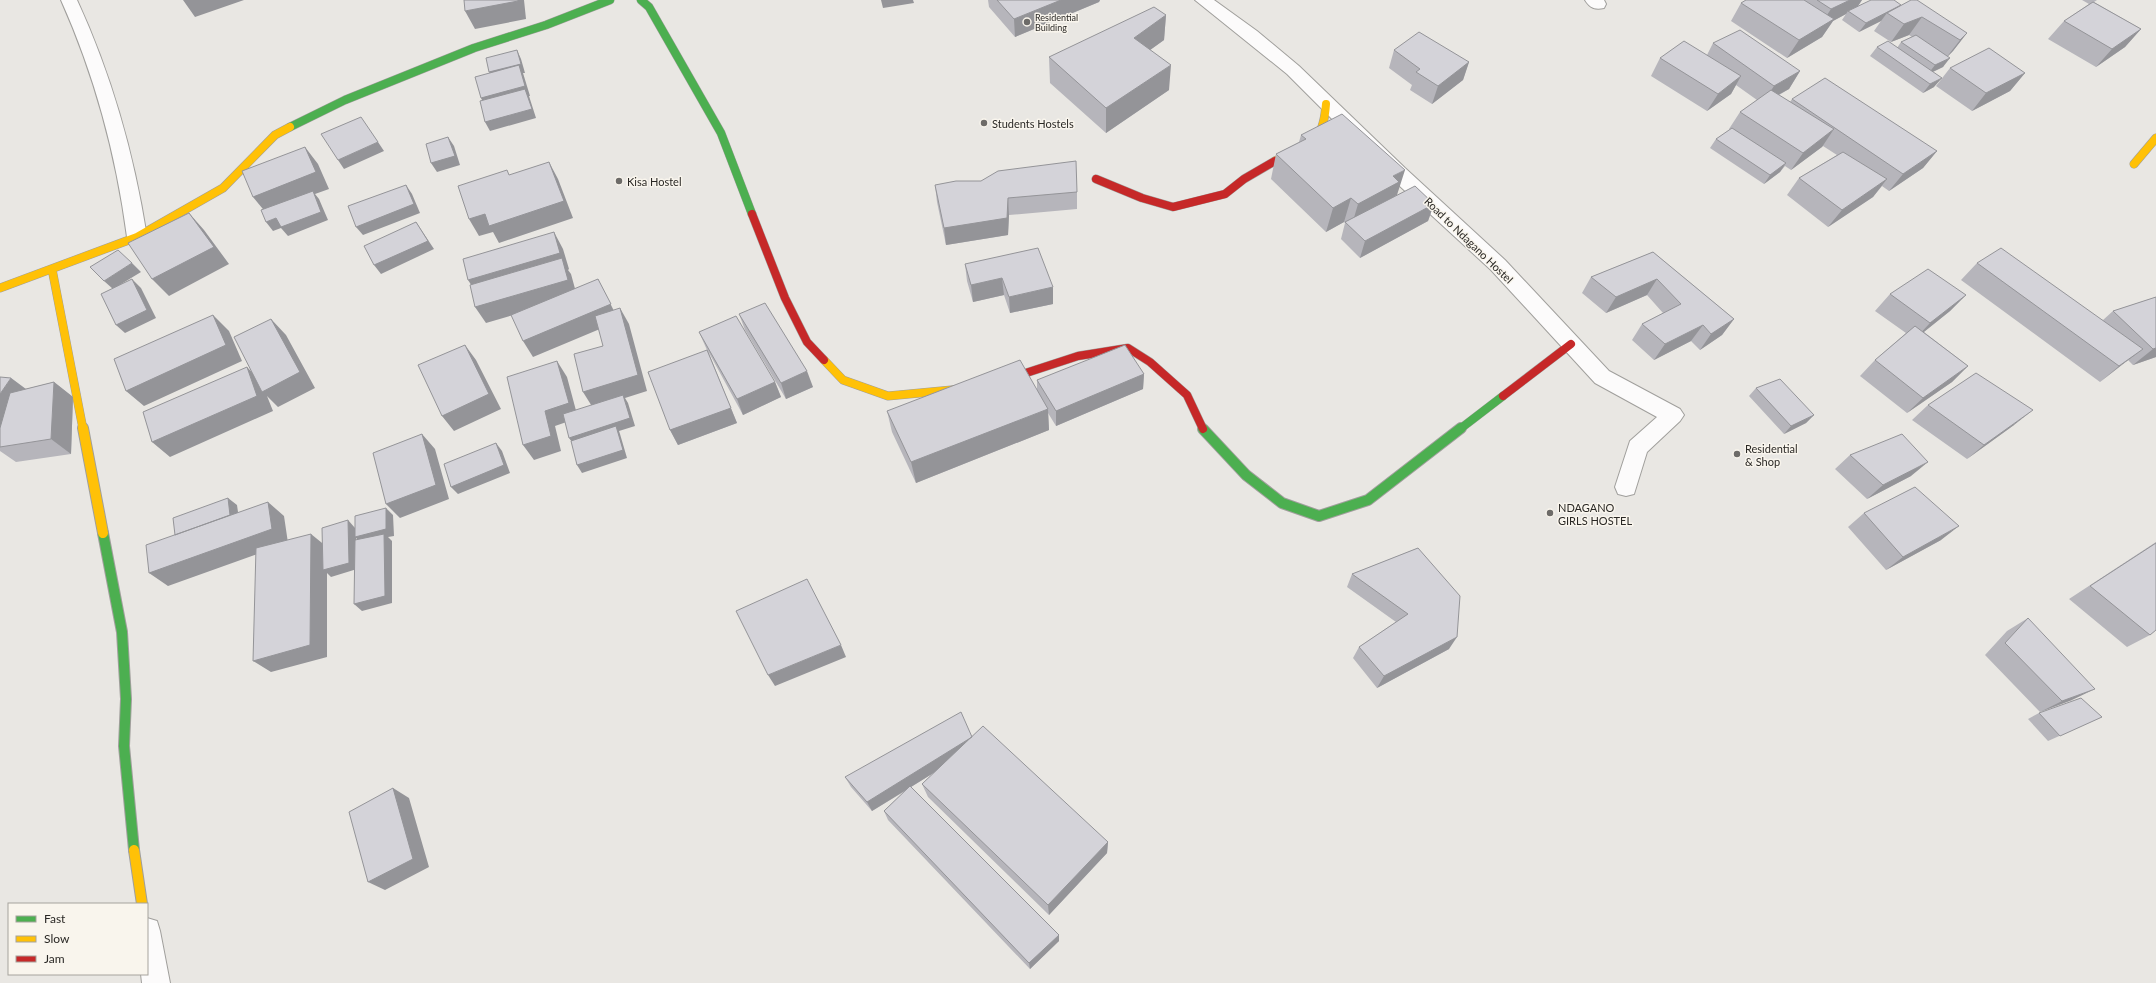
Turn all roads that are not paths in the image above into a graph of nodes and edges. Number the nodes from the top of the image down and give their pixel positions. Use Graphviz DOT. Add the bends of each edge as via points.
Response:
graph roads {
  1 [pos="69,0"];
  2 [pos="610,0"];
  3 [pos="641,0"];
  4 [pos="1203,0"];
  5 [pos="1326,104"];
  6 [pos="2156,138"];
  7 [pos="2134,164"];
  8 [pos="1096,180"];
  9 [pos="137,237"];
  10 [pos="52,269"];
  11 [pos="0,288"];
  12 [pos="1571,344"];
  13 [pos="1626,487"];
  14 [pos="142,903"];
  15 [pos="148,937"];
  16 [pos="156,983"];
  1 -- 9 [label="street" via="92,50 113,118 133,204"];
  2 -- 9 [label="street" via="546,25 474,48 346,100 275,135 223,188"];
  3 -- 12 [label="street" via="648,7 721,133 779,283 807,342 843,380 888,396 982,387 1078,356 1128,348 1150,362 1186,396 1205,432 1246,475 1282,503 1319,516 1368,500"];
  4 -- 5 [label="street, Road to Ndagano Hostel" via="1293,70"];
  5 -- 8 [label="street" via="1326,121 1321,136 1308,146 1283,156 1244,179 1225,194 1172,207"];
  5 -- 12 [label="street, Road to Ndagano Hostel" via="1498,265"];
  6 -- 7 [label="street"];
  9 -- 10 [label="street"];
  10 -- 11 [label="street"];
  10 -- 14 [label="street" via="122,632 126,699 124,746 135,865"];
  12 -- 13 [label="street, Road to Ndagano Hostel" via="1602,377 1673,415 1638,447"];
  15 -- 16 [label="street"];
}
